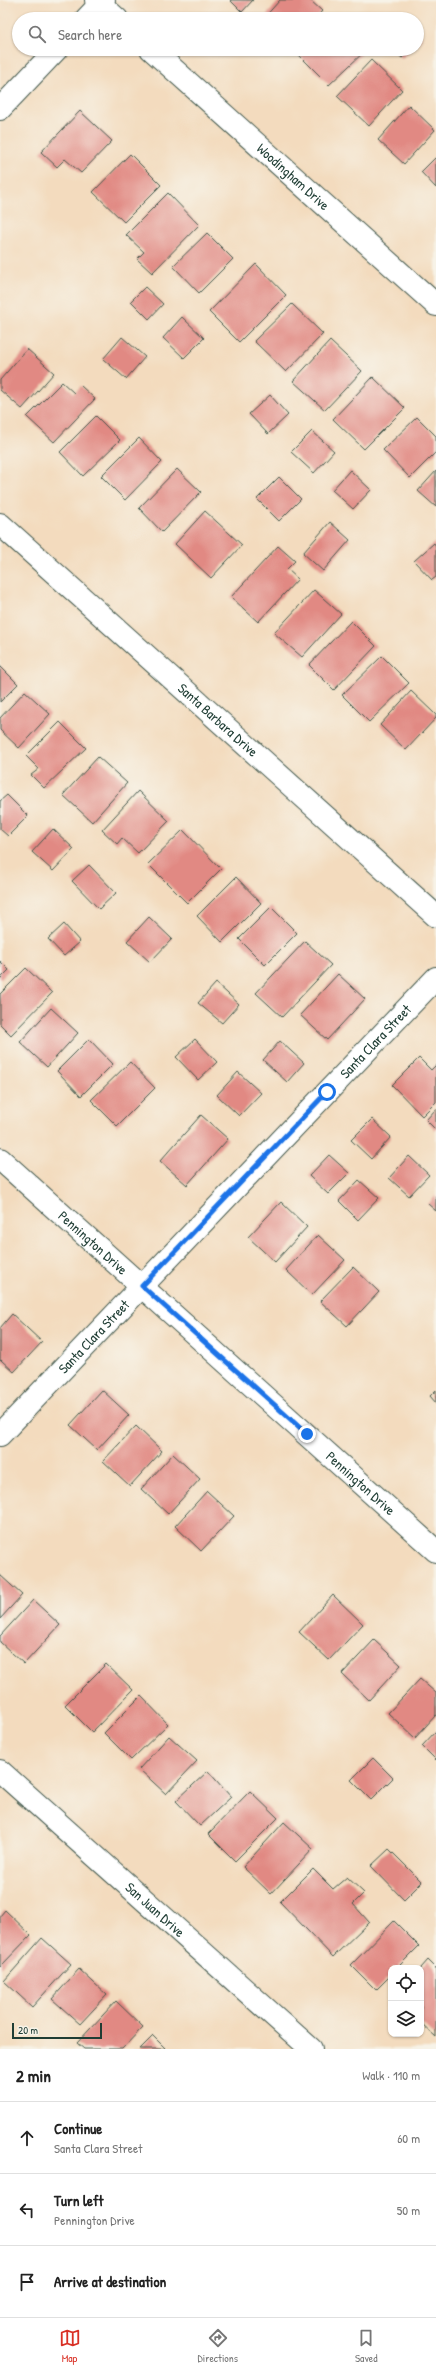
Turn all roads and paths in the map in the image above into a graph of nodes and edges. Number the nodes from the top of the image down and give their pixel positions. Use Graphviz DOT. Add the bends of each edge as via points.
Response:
graph roads {
  1 [pos="96,6"];
  2 [pos="106,12"];
  3 [pos="50,56"];
  4 [pos="159,56"];
  5 [pos="0,109"];
  6 [pos="436,305"];
  7 [pos="0,524"];
  8 [pos="436,916"];
  9 [pos="436,978"];
  10 [pos="0,1159"];
  11 [pos="142,1286"];
  12 [pos="0,1435"];
  13 [pos="436,1551"];
  14 [pos="0,1770"];
  15 [pos="310,2049"];
  1 -- 2 [label="street"];
  3 -- 5 [label="street"];
  4 -- 6 [label="street, Woodingham Drive"];
  7 -- 8 [label="street, Santa Barbara Drive"];
  9 -- 11 [label="street, Santa Clara Street"];
  10 -- 11 [label="street, Pennington Drive"];
  11 -- 12 [label="street, Santa Clara Street"];
  11 -- 13 [label="street, Pennington Drive"];
  14 -- 15 [label="street, San Juan Drive"];
}
